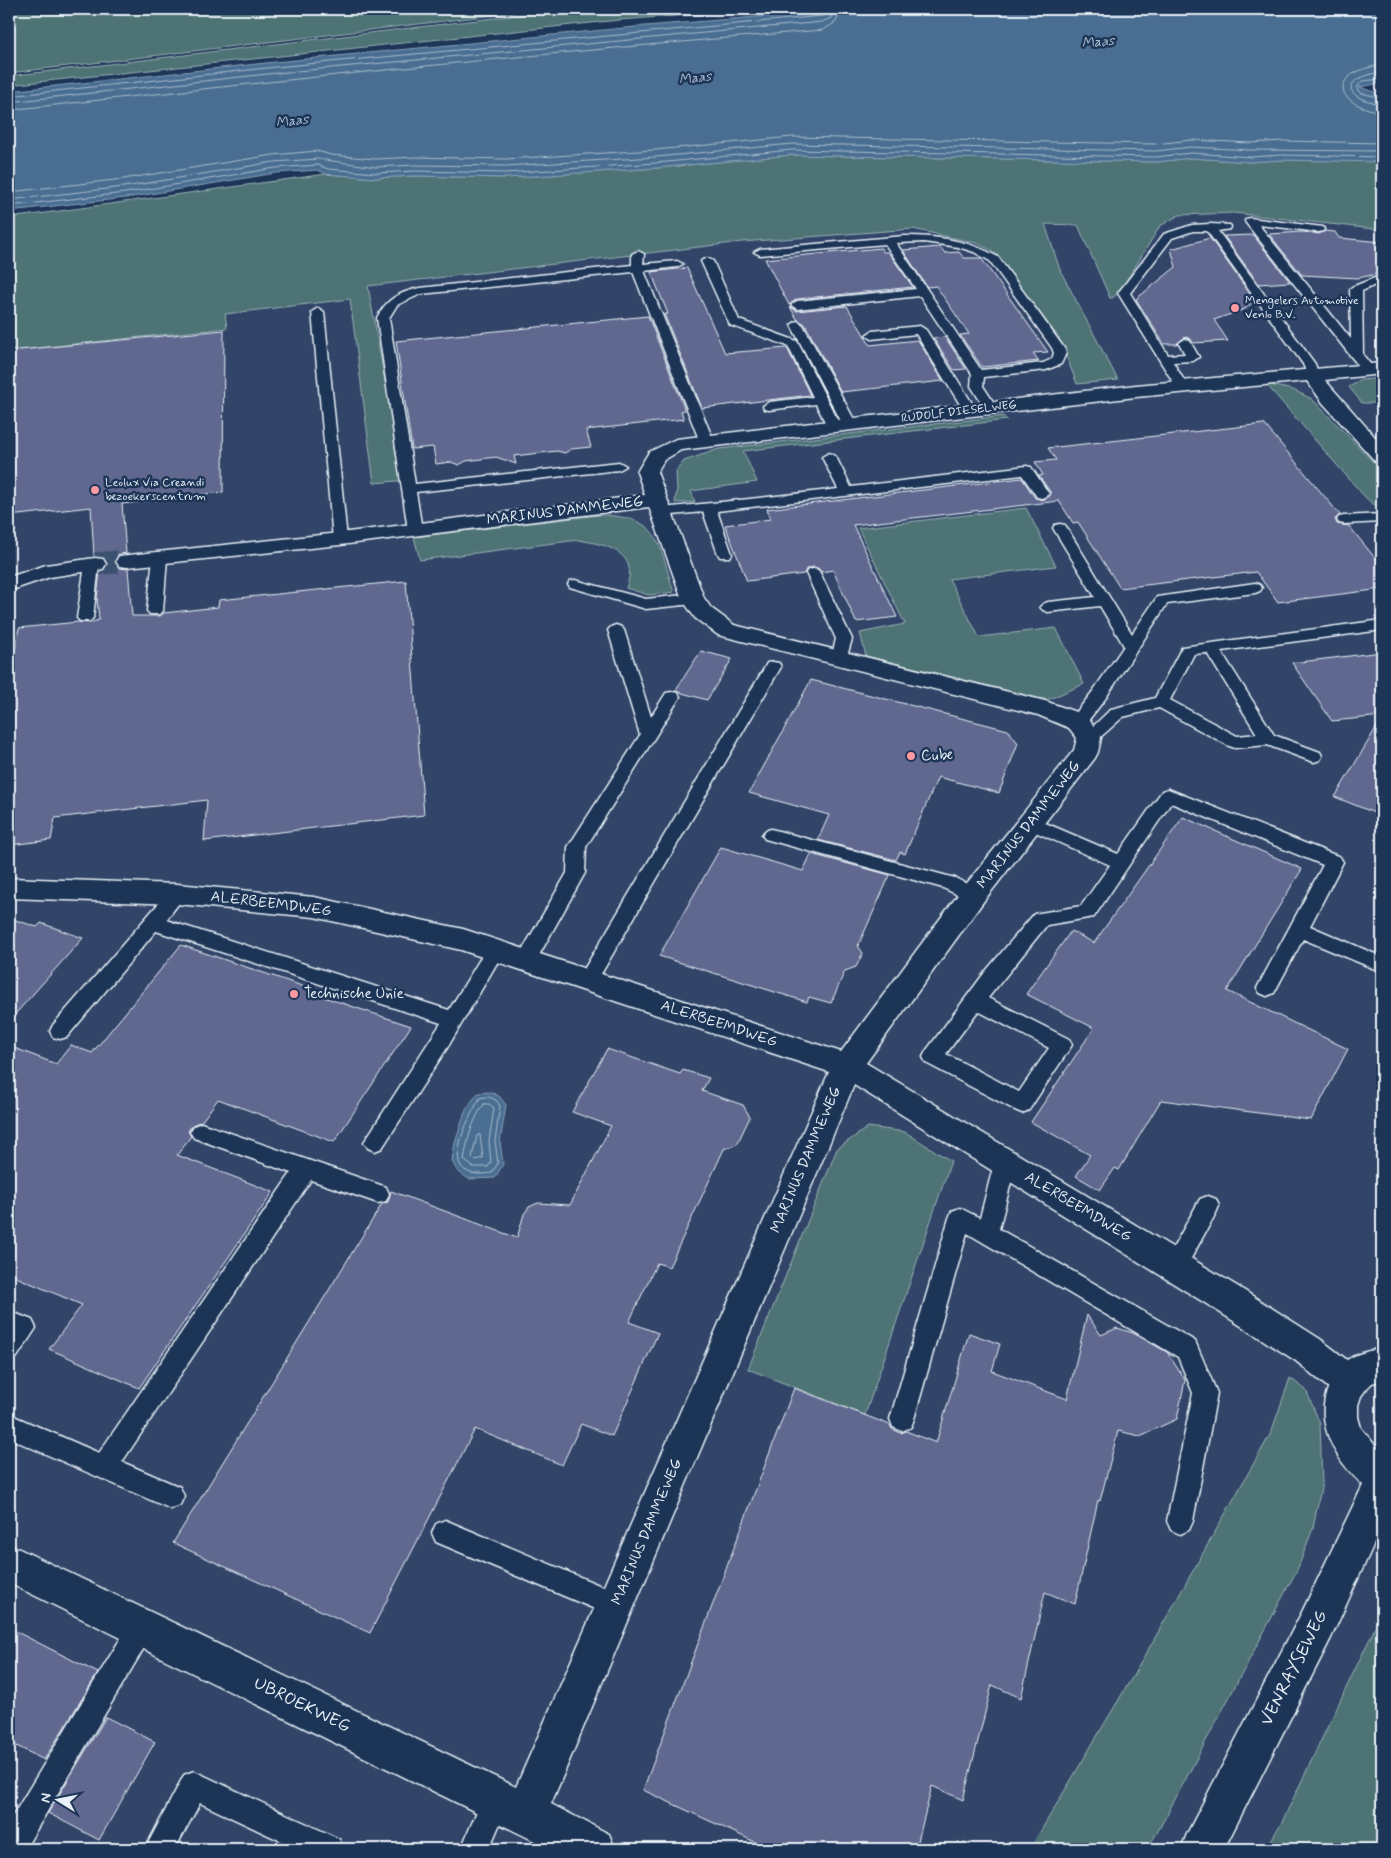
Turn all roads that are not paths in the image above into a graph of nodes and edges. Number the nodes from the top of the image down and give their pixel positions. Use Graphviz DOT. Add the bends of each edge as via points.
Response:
graph roads {
  1 [pos="1210,227"];
  2 [pos="1226,227"];
  3 [pos="1319,229"];
  4 [pos="889,241"];
  5 [pos="760,252"];
  6 [pos="638,254"];
  7 [pos="707,261"];
  8 [pos="677,264"];
  9 [pos="637,268"];
  10 [pos="1382,278"];
  11 [pos="1382,287"];
  12 [pos="1356,289"];
  13 [pos="924,292"];
  14 [pos="797,304"];
  15 [pos="318,312"];
  16 [pos="797,325"];
  17 [pos="872,335"];
  18 [pos="1185,343"];
  19 [pos="1357,356"];
  20 [pos="1165,359"];
  21 [pos="1376,370"];
  22 [pos="978,374"];
  23 [pos="1313,376"];
  24 [pos="1182,387"];
  25 [pos="821,400"];
  26 [pos="769,406"];
  27 [pos="992,408"];
  28 [pos="971,411"];
  29 [pos="842,426"];
  30 [pos="707,442"];
  31 [pos="1378,449"];
  32 [pos="829,457"];
  33 [pos="619,466"];
  34 [pos="409,489"];
  35 [pos="847,492"];
  36 [pos="1042,494"];
  37 [pos="660,506"];
  38 [pos="708,506"];
  39 [pos="1382,518"];
  40 [pos="1344,520"];
  41 [pos="1060,528"];
  42 [pos="415,530"];
  43 [pos="340,538"];
  44 [pos="725,554"];
  45 [pos="160,558"];
  46 [pos="127,561"];
  47 [pos="94,565"];
  48 [pos="813,573"];
  49 [pos="9,584"];
  50 [pos="575,584"];
  51 [pos="1255,588"];
  52 [pos="692,599"];
  53 [pos="1104,601"];
  54 [pos="1048,608"];
  55 [pos="155,610"];
  56 [pos="85,618"];
  57 [pos="1382,625"];
  58 [pos="616,630"];
  59 [pos="1132,645"];
  60 [pos="1211,647"];
  61 [pos="839,659"];
  62 [pos="772,668"];
  63 [pos="672,697"];
  64 [pos="1161,702"];
  65 [pos="1084,730"];
  66 [pos="648,735"];
  67 [pos="1268,739"];
  68 [pos="1314,756"];
  69 [pos="1030,823"];
  70 [pos="771,835"];
  71 [pos="1121,863"];
  72 [pos="9,888"];
  73 [pos="177,894"];
  74 [pos="974,895"];
  75 [pos="153,923"];
  76 [pos="1299,929"];
  77 [pos="495,951"];
  78 [pos="526,961"];
  79 [pos="1382,965"];
  80 [pos="588,981"];
  81 [pos="1267,988"];
  82 [pos="975,1000"];
  83 [pos="454,1019"];
  84 [pos="60,1031"];
  85 [pos="846,1066"];
  86 [pos="201,1132"];
  87 [pos="375,1142"];
  88 [pos="1005,1163"];
  89 [pos="306,1169"];
  90 [pos="378,1194"];
  91 [pos="1208,1206"];
  92 [pos="987,1234"];
  93 [pos="1175,1266"];
  94 [pos="9,1322"];
  95 [pos="9,1348"];
  96 [pos="1382,1364"];
  97 [pos="1348,1382"];
  98 [pos="902,1419"];
  99 [pos="9,1426"];
  100 [pos="104,1467"];
  101 [pos="1382,1478"];
  102 [pos="1382,1485"];
  103 [pos="171,1496"];
  104 [pos="1180,1521"];
  105 [pos="445,1533"];
  106 [pos="9,1563"];
  107 [pos="616,1605"];
  108 [pos="142,1627"];
  109 [pos="511,1807"];
  110 [pos="10,1849"];
  111 [pos="159,1849"];
  112 [pos="329,1849"];
  113 [pos="475,1849"];
  114 [pos="594,1849"];
  115 [pos="1202,1849"];
  1 -- 2 [label="lane"];
  1 -- 20 [label="lane" via="1192,228 1168,236 1124,293"];
  1 -- 23 [label="lane" via="1309,364"];
  3 -- 19 [label="lane" via="1250,221"];
  4 -- 5 [label="lane"];
  4 -- 13 [label="lane"];
  4 -- 22 [label="lane" via="939,241 982,251 994,259 1060,353 1046,366"];
  6 -- 9 [label="lane"];
  7 -- 25 [label="lane" via="734,322 793,344"];
  8 -- 9 [label="lane"];
  9 -- 30 [label="lane"];
  9 -- 34 [label="lane" via="420,291 401,297 388,307 383,318"];
  10 -- 12 [label="lane"];
  11 -- 12 [label="lane"];
  12 -- 19 [label="lane"];
  13 -- 14 [label="lane"];
  13 -- 22 [label="lane"];
  15 -- 43 [label="lane"];
  16 -- 29 [label="lane"];
  17 -- 28 [label="lane" via="920,330"];
  18 -- 20 [label="lane" via="1193,357"];
  19 -- 21 [label="lane"];
  20 -- 24 [label="lane"];
  21 -- 23 [label="street, RUDOLF DIESELWEG"];
  22 -- 27 [label="lane" via="977,386"];
  23 -- 24 [label="street, RUDOLF DIESELWEG"];
  23 -- 31 [label="street" via="1330,400"];
  24 -- 27 [label="street, RUDOLF DIESELWEG"];
  25 -- 26 [label="lane"];
  25 -- 29 [label="lane"];
  27 -- 28 [label="street, RUDOLF DIESELWEG"];
  28 -- 29 [label="street, RUDOLF DIESELWEG"];
  29 -- 30 [label="street, RUDOLF DIESELWEG"];
  30 -- 37 [label="street, RUDOLF DIESELWEG" via="676,445 656,456 647,472"];
  32 -- 35 [label="lane"];
  33 -- 34 [label="lane"];
  34 -- 42 [label="lane"];
  35 -- 36 [label="lane" via="1026,470"];
  35 -- 38 [label="lane"];
  37 -- 38 [label="lane"];
  37 -- 42 [label="street, MARINUS DAMMEWEG"];
  37 -- 52 [label="street, MARINUS DAMMEWEG"];
  38 -- 44 [label="lane"];
  39 -- 40 [label="lane"];
  41 -- 53 [label="lane"];
  42 -- 43 [label="street, MARINUS DAMMEWEG"];
  43 -- 45 [label="street, MARINUS DAMMEWEG"];
  45 -- 46 [label="street, MARINUS DAMMEWEG"];
  45 -- 55 [label="lane"];
  47 -- 49 [label="street" via="46,571"];
  47 -- 56 [label="lane"];
  48 -- 61 [label="lane" via="844,639"];
  50 -- 52 [label="lane" via="646,604"];
  51 -- 59 [label="lane" via="1162,600"];
  52 -- 61 [label="street, MARINUS DAMMEWEG" via="703,613 726,630"];
  53 -- 54 [label="lane"];
  53 -- 59 [label="lane"];
  57 -- 60 [label="lane"];
  58 -- 66 [label="lane"];
  59 -- 65 [label="lane" via="1099,695"];
  60 -- 64 [label="lane" via="1188,650"];
  60 -- 67 [label="lane"];
  61 -- 65 [label="street, MARINUS DAMMEWEG" via="1045,709"];
  62 -- 80 [label="lane"];
  63 -- 66 [label="lane"];
  64 -- 65 [label="lane" via="1117,713"];
  64 -- 67 [label="lane" via="1235,742"];
  65 -- 69 [label="street, MARINUS DAMMEWEG" via="1086,752"];
  66 -- 78 [label="lane" via="577,847 576,873"];
  67 -- 68 [label="lane"];
  69 -- 71 [label="lane"];
  69 -- 74 [label="street, MARINUS DAMMEWEG"];
  70 -- 74 [label="lane" via="949,883"];
  71 -- 76 [label="lane" via="1168,795 1334,862"];
  71 -- 82 [label="lane" via="1087,912 1041,919"];
  72 -- 73 [label="street, ALERBEEMDWEG"];
  73 -- 75 [label="lane"];
  73 -- 77 [label="street, ALERBEEMDWEG" via="314,907 463,940"];
  74 -- 85 [label="street, MARINUS DAMMEWEG"];
  75 -- 83 [label="lane"];
  75 -- 84 [label="lane"];
  76 -- 79 [label="lane"];
  76 -- 81 [label="lane"];
  77 -- 78 [label="street, ALERBEEMDWEG"];
  77 -- 83 [label="lane"];
  78 -- 80 [label="street, ALERBEEMDWEG"];
  80 -- 85 [label="street, ALERBEEMDWEG"];
  82 -- 82 [label="lane" via="1062,1044 1022,1104 933,1057"];
  83 -- 87 [label="lane"];
  85 -- 88 [label="street, ALERBEEMDWEG"];
  85 -- 107 [label="street, MARINUS DAMMEWEG"];
  86 -- 89 [label="lane"];
  88 -- 92 [label="lane"];
  88 -- 93 [label="street, ALERBEEMDWEG"];
  89 -- 90 [label="lane"];
  89 -- 100 [label="lane"];
  91 -- 93 [label="lane"];
  92 -- 98 [label="lane" via="960,1218"];
  92 -- 104 [label="lane" via="1187,1349 1205,1393"];
  93 -- 97 [label="street, ALERBEEMDWEG" via="1308,1350"];
  94 -- 95 [label="lane" via="24,1328"];
  96 -- 97 [label="street" via="1363,1370"];
  97 -- 101 [label="street" via="1341,1400 1341,1420 1364,1463"];
  99 -- 100 [label="lane"];
  100 -- 103 [label="lane"];
  102 -- 115 [label="street, VENRAYSEWEG" via="1317,1624"];
  105 -- 107 [label="lane"];
  106 -- 108 [label="street, UBROEKWEG"];
  107 -- 109 [label="street, MARINUS DAMMEWEG"];
  108 -- 109 [label="street, UBROEKWEG"];
  108 -- 110 [label="lane"];
  109 -- 113 [label="lane"];
  109 -- 114 [label="street, UBROEKWEG"];
  111 -- 112 [label="lane" via="194,1785"];
}
